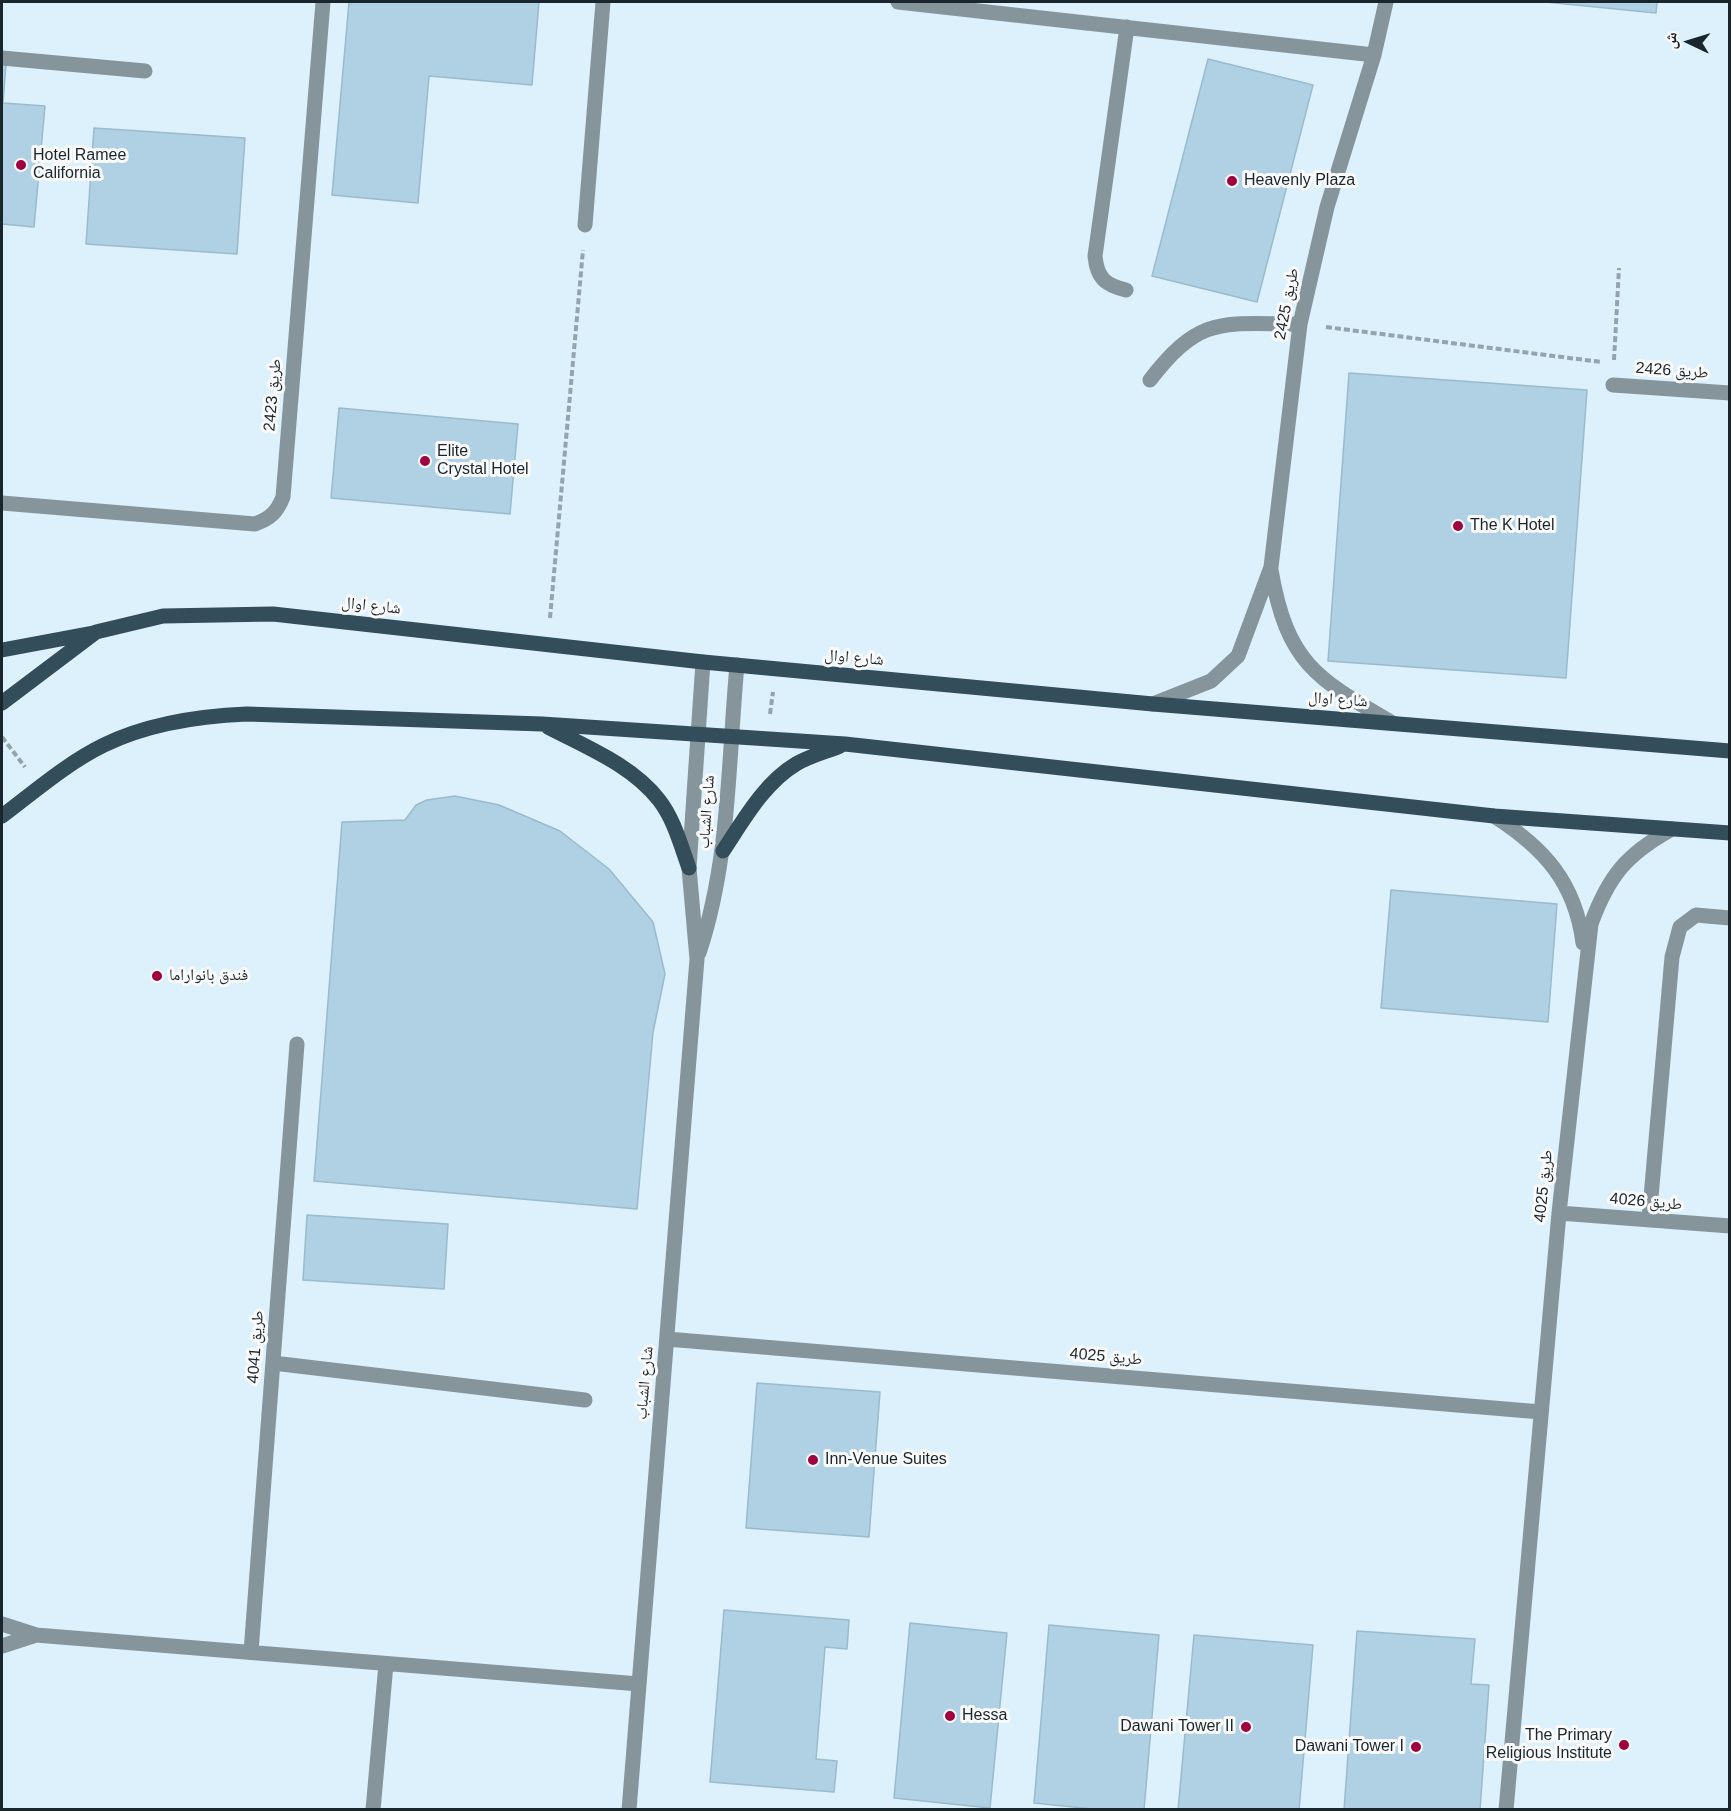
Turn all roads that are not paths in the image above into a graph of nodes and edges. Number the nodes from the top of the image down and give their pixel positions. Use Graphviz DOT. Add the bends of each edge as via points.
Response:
graph roads {
  1 [pos="323,2"];
  2 [pos="603,2"];
  3 [pos="898,2"];
  4 [pos="1386,2"];
  5 [pos="1127,27"];
  6 [pos="1374,55"];
  7 [pos="2,58"];
  8 [pos="146,71"];
  9 [pos="585,225"];
  10 [pos="1126,290"];
  11 [pos="1300,324"];
  12 [pos="1150,380"];
  13 [pos="1613,385"];
  14 [pos="1730,393"];
  15 [pos="2,503"];
  16 [pos="1271,567"];
  17 [pos="96,632"];
  18 [pos="2,650"];
  19 [pos="703,662"];
  20 [pos="737,665"];
  21 [pos="2,704"];
  22 [pos="1153,705"];
  23 [pos="1391,722"];
  24 [pos="542,724"];
  25 [pos="699,734"];
  26 [pos="730,736"];
  27 [pos="845,744"];
  28 [pos="1730,751"];
  29 [pos="2,816"];
  30 [pos="1494,816"];
  31 [pos="1672,828"];
  32 [pos="1730,833"];
  33 [pos="723,851"];
  34 [pos="689,868"];
  35 [pos="1730,918"];
  36 [pos="698,959"];
  37 [pos="1586,964"];
  38 [pos="297,1044"];
  39 [pos="1559,1213"];
  40 [pos="1649,1220"];
  41 [pos="1730,1227"];
  42 [pos="667,1339"];
  43 [pos="273,1364"];
  44 [pos="585,1400"];
  45 [pos="1541,1412"];
  46 [pos="2,1624"];
  47 [pos="36,1635"];
  48 [pos="2,1646"];
  49 [pos="251,1652"];
  50 [pos="386,1664"];
  51 [pos="639,1684"];
  52 [pos="373,1809"];
  53 [pos="629,1809"];
  54 [pos="1506,1809"];
  1 -- 15 [label="street, طريق 2423" via="283,497 278,510 268,520 255,524"];
  2 -- 9 [label="street"];
  3 -- 5 [label="street"];
  4 -- 6 [label="street, طريق 2425"];
  5 -- 6 [label="street"];
  5 -- 10 [label="street" via="1095,256 1097,274 1109,286"];
  6 -- 11 [label="street, طريق 2425" via="1327,207"];
  7 -- 8 [label="street"];
  11 -- 12 [label="street" via="1210,326 1185,341"];
  11 -- 16 [label="street, طريق 2425"];
  13 -- 14 [label="street, طريق 2426"];
  16 -- 22 [label="street, طريق 2425" via="1238,656 1211,681"];
  16 -- 23 [label="street, طريق 2425" via="1288,634 1311,669 1334,688"];
  17 -- 18 [label="main road"];
  17 -- 19 [label="main road, شارع اوال" via="163,616 273,614"];
  17 -- 21 [label="main road, شارع اوال"];
  19 -- 20 [label="main road, شارع اوال"];
  19 -- 25 [label="street, شارع الشباب"];
  20 -- 22 [label="main road, شارع اوال"];
  20 -- 26 [label="street, شارع الشباب"];
  22 -- 23 [label="main road, شارع اوال"];
  23 -- 28 [label="main road, شارع اوال"];
  24 -- 25 [label="main road"];
  24 -- 29 [label="main road" via="217,715 154,727 104,745"];
  24 -- 34 [label="main road" via="618,765 644,784 660,801"];
  25 -- 26 [label="main road"];
  25 -- 34 [label="street, شارع الشباب"];
  26 -- 27 [label="main road"];
  26 -- 33 [label="street, شارع الشباب"];
  27 -- 30 [label="main road"];
  27 -- 33 [label="main road" via="796,764 778,779"];
  30 -- 31 [label="main road"];
  30 -- 37 [label="street, طريق 4025" via="1524,835 1568,889 1580,921"];
  31 -- 32 [label="main road"];
  31 -- 37 [label="street, طريق 4025" via="1644,844 1602,893 1591,924"];
  33 -- 36 [label="street, شارع الشباب" via="713,911"];
  34 -- 36 [label="street, شارع الشباب"];
  35 -- 40 [label="street" via="1696,915 1680,927 1672,957"];
  36 -- 42 [label="street, شارع الشباب"];
  37 -- 39 [label="street, طريق 4025"];
  38 -- 43 [label="street, طريق 4041"];
  39 -- 40 [label="street, طريق 4026"];
  39 -- 45 [label="street, طريق 4025"];
  40 -- 41 [label="street, طريق 4026"];
  42 -- 45 [label="street, طريق 4025"];
  42 -- 51 [label="street, شارع الشباب"];
  43 -- 44 [label="street"];
  43 -- 49 [label="street, طريق 4041"];
  45 -- 54 [label="street, طريق 4025"];
  46 -- 47 [label="street"];
  47 -- 48 [label="street"];
  47 -- 49 [label="street"];
  49 -- 50 [label="street"];
  50 -- 51 [label="street"];
  50 -- 52 [label="street"];
  51 -- 53 [label="street, شارع الشباب"];
}
